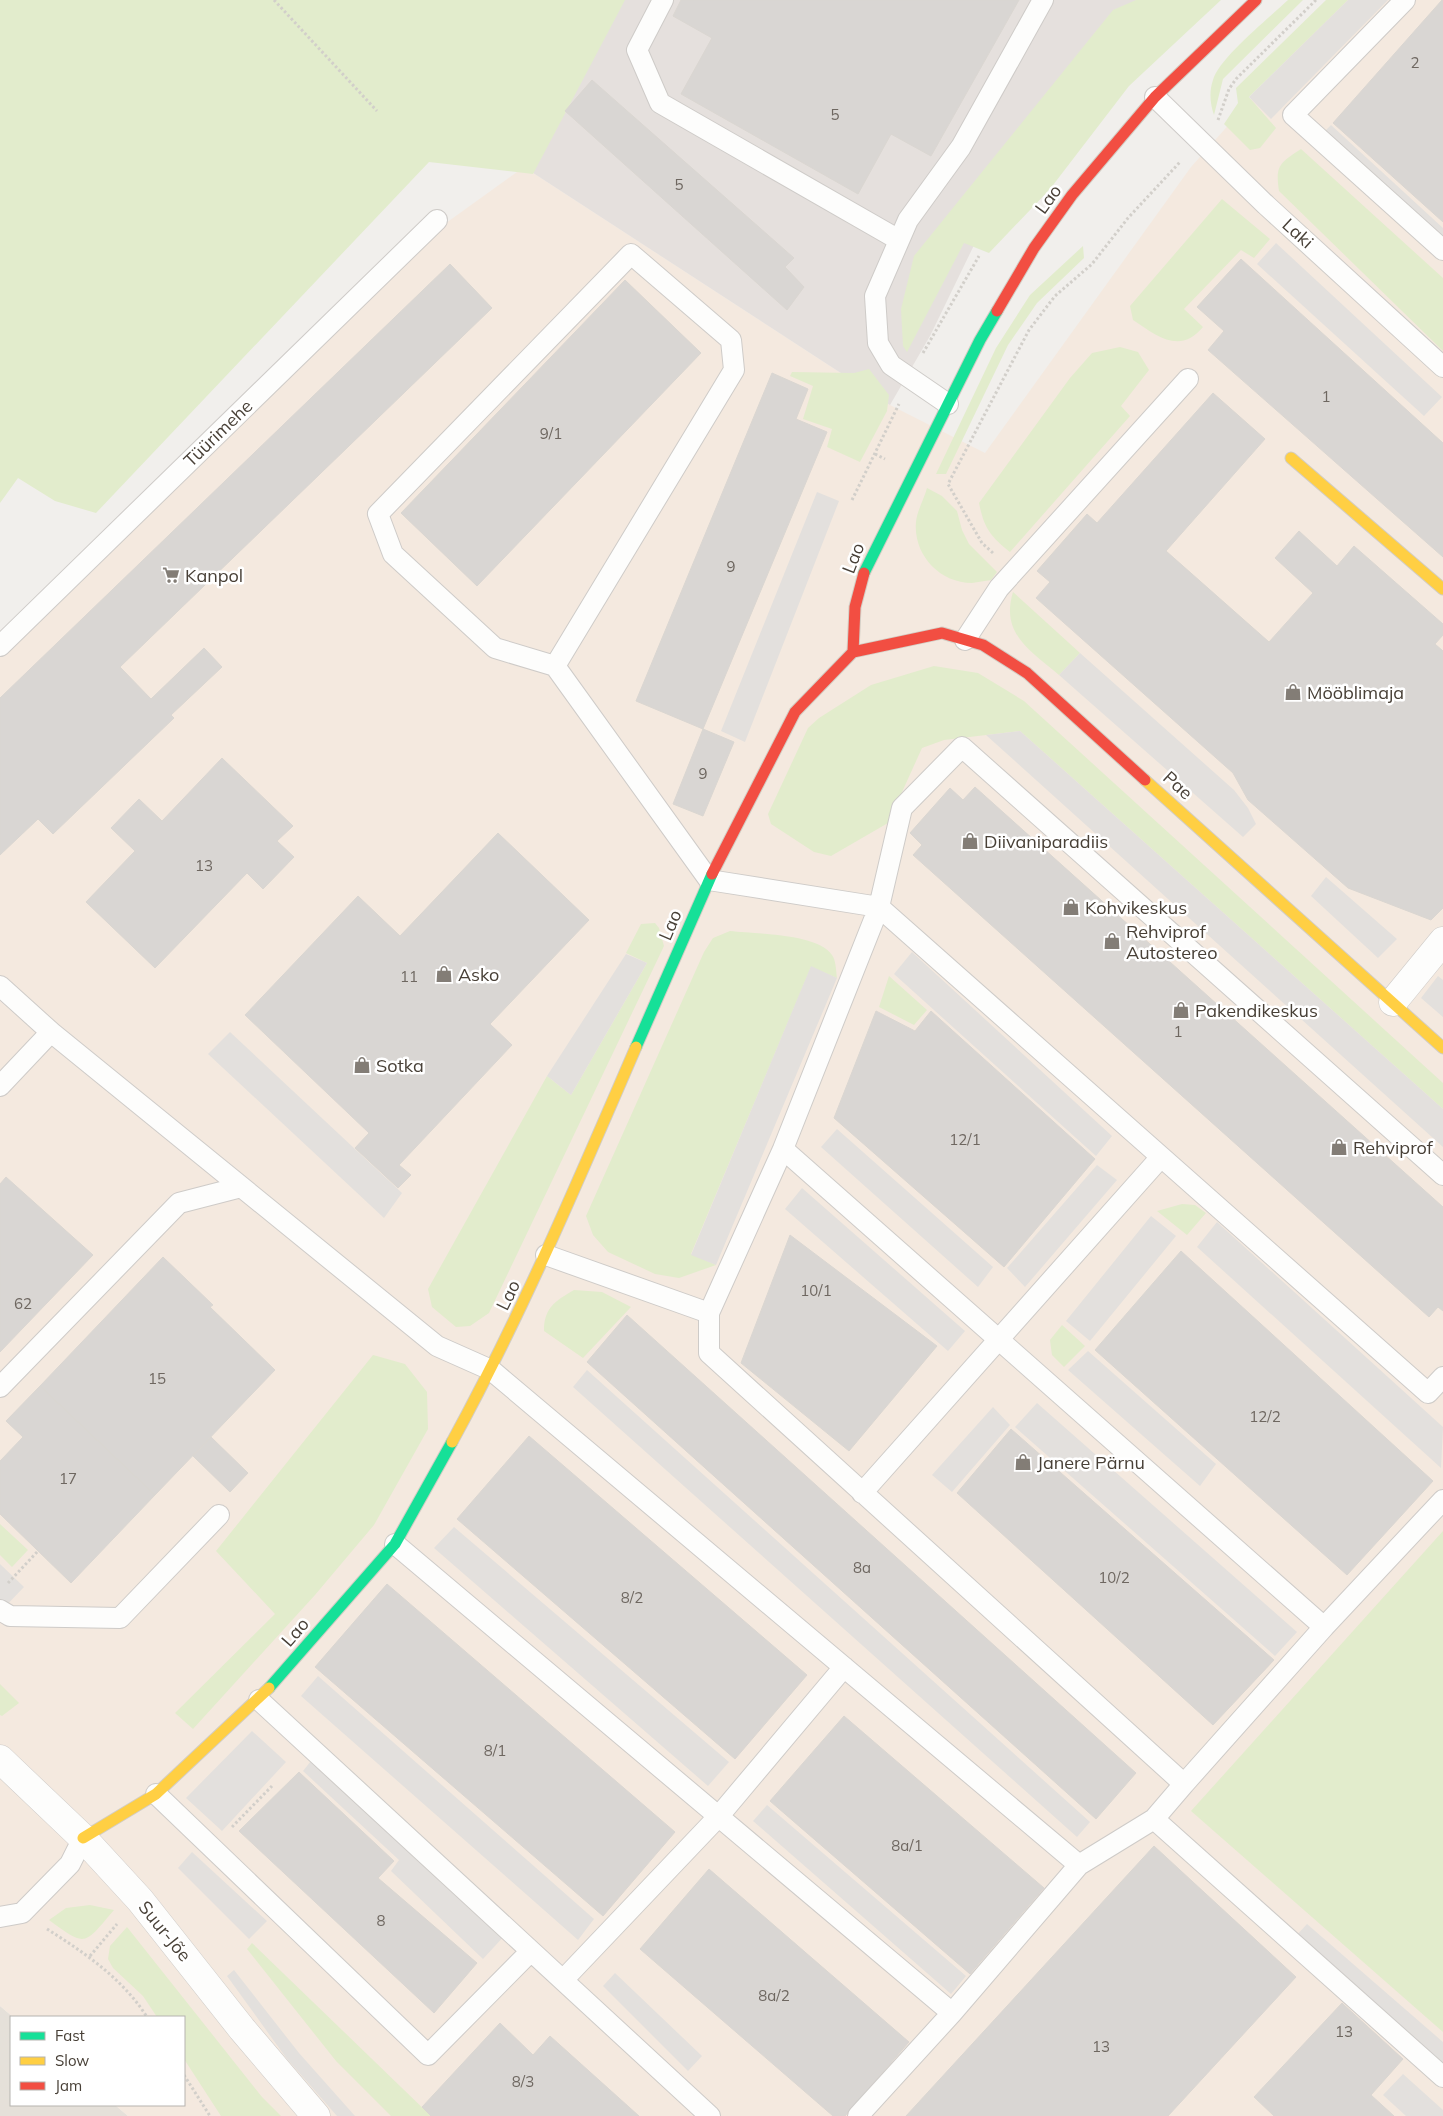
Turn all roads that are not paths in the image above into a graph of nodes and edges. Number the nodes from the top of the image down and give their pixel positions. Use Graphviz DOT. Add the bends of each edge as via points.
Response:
graph roads {
  1 [pos="662,0"];
  2 [pos="1043,0"];
  3 [pos="1256,0"];
  4 [pos="1405,0"];
  5 [pos="1155,97"];
  6 [pos="437,220"];
  7 [pos="899,240"];
  8 [pos="1443,250"];
  9 [pos="1443,367"];
  10 [pos="1188,379"];
  11 [pos="948,404"];
  12 [pos="1291,458"];
  13 [pos="1443,589"];
  14 [pos="966,640"];
  15 [pos="0,646"];
  16 [pos="853,652"];
  17 [pos="556,666"];
  18 [pos="709,880"];
  19 [pos="879,907"];
  20 [pos="1443,941"];
  21 [pos="0,986"];
  22 [pos="1393,1002"];
  23 [pos="51,1032"];
  24 [pos="1443,1048"];
  25 [pos="0,1086"];
  26 [pos="783,1149"];
  27 [pos="1161,1157"];
  28 [pos="1443,1175"];
  29 [pos="241,1187"];
  30 [pos="546,1255"];
  31 [pos="709,1313"];
  32 [pos="997,1341"];
  33 [pos="491,1370"];
  34 [pos="1443,1377"];
  35 [pos="0,1387"];
  36 [pos="1436,1398"];
  37 [pos="862,1493"];
  38 [pos="1443,1500"];
  39 [pos="218,1515"];
  40 [pos="395,1544"];
  41 [pos="0,1610"];
  42 [pos="1324,1627"];
  43 [pos="844,1667"];
  44 [pos="259,1700"];
  45 [pos="0,1759"];
  46 [pos="1184,1784"];
  47 [pos="156,1794"];
  48 [pos="718,1816"];
  49 [pos="1154,1819"];
  50 [pos="83,1838"];
  51 [pos="1079,1866"];
  52 [pos="0,1917"];
  53 [pos="531,1951"];
  54 [pos="563,1980"];
  55 [pos="952,2013"];
  56 [pos="1443,2077"];
  57 [pos="316,2116"];
  58 [pos="710,2116"];
  59 [pos="858,2116"];
  1 -- 7 [label="lane" via="637,50 660,104"];
  2 -- 7 [label="lane" via="961,147 908,220"];
  3 -- 5 [label="street, Lao"];
  4 -- 8 [label="lane" via="1293,115"];
  5 -- 9 [label="lane, Laki" via="1266,205"];
  5 -- 11 [label="street, Lao" via="1072,195 1034,248 980,340"];
  6 -- 15 [label="lane, Tüürimehe"];
  7 -- 11 [label="lane" via="875,296 878,343 892,365"];
  10 -- 14 [label="lane" via="999,588"];
  11 -- 16 [label="street, Lao" via="866,566 855,607"];
  12 -- 13 [label="street"];
  14 -- 16 [label="street, Pae" via="942,633"];
  14 -- 22 [label="street, Pae" via="983,645 1027,673"];
  16 -- 18 [label="street, Lao" via="794,712"];
  17 -- 17 [label="lane" via="734,370 731,340 631,254 378,514 394,554 495,648"];
  17 -- 18 [label="lane"];
  18 -- 19 [label="lane"];
  18 -- 30 [label="street, Lao"];
  19 -- 26 [label="lane"];
  19 -- 27 [label="lane"];
  19 -- 28 [label="lane" via="902,808 962,747"];
  20 -- 22 [label="street"];
  21 -- 23 [label="lane"];
  22 -- 24 [label="street, Pae"];
  23 -- 25 [label="lane"];
  23 -- 29 [label="lane"];
  26 -- 31 [label="lane"];
  26 -- 32 [label="lane"];
  27 -- 32 [label="lane"];
  27 -- 36 [label="lane"];
  29 -- 33 [label="lane" via="437,1346"];
  29 -- 35 [label="lane" via="178,1204"];
  30 -- 31 [label="lane"];
  30 -- 33 [label="street, Lao"];
  31 -- 37 [label="lane" via="709,1353"];
  32 -- 37 [label="lane"];
  32 -- 42 [label="lane"];
  33 -- 40 [label="street, Lao"];
  33 -- 43 [label="lane"];
  34 -- 36 [label="lane"];
  37 -- 46 [label="lane"];
  38 -- 42 [label="lane"];
  39 -- 41 [label="lane" via="120,1618 10,1616"];
  40 -- 44 [label="street, Lao"];
  40 -- 48 [label="lane"];
  42 -- 46 [label="lane"];
  43 -- 48 [label="lane"];
  43 -- 51 [label="lane"];
  44 -- 47 [label="street, Lao"];
  44 -- 53 [label="lane"];
  45 -- 50 [label="street, Suur-Jõe"];
  46 -- 49 [label="lane"];
  47 -- 50 [label="street, Lao"];
  47 -- 53 [label="lane" via="428,2055"];
  48 -- 54 [label="lane"];
  48 -- 55 [label="lane"];
  49 -- 51 [label="lane"];
  49 -- 56 [label="lane"];
  50 -- 52 [label="lane" via="70,1864 22,1913"];
  50 -- 57 [label="street, Suur-Jõe" via="140,1900"];
  51 -- 55 [label="lane"];
  53 -- 54 [label="lane"];
  54 -- 58 [label="lane"];
  55 -- 59 [label="lane"];
}
